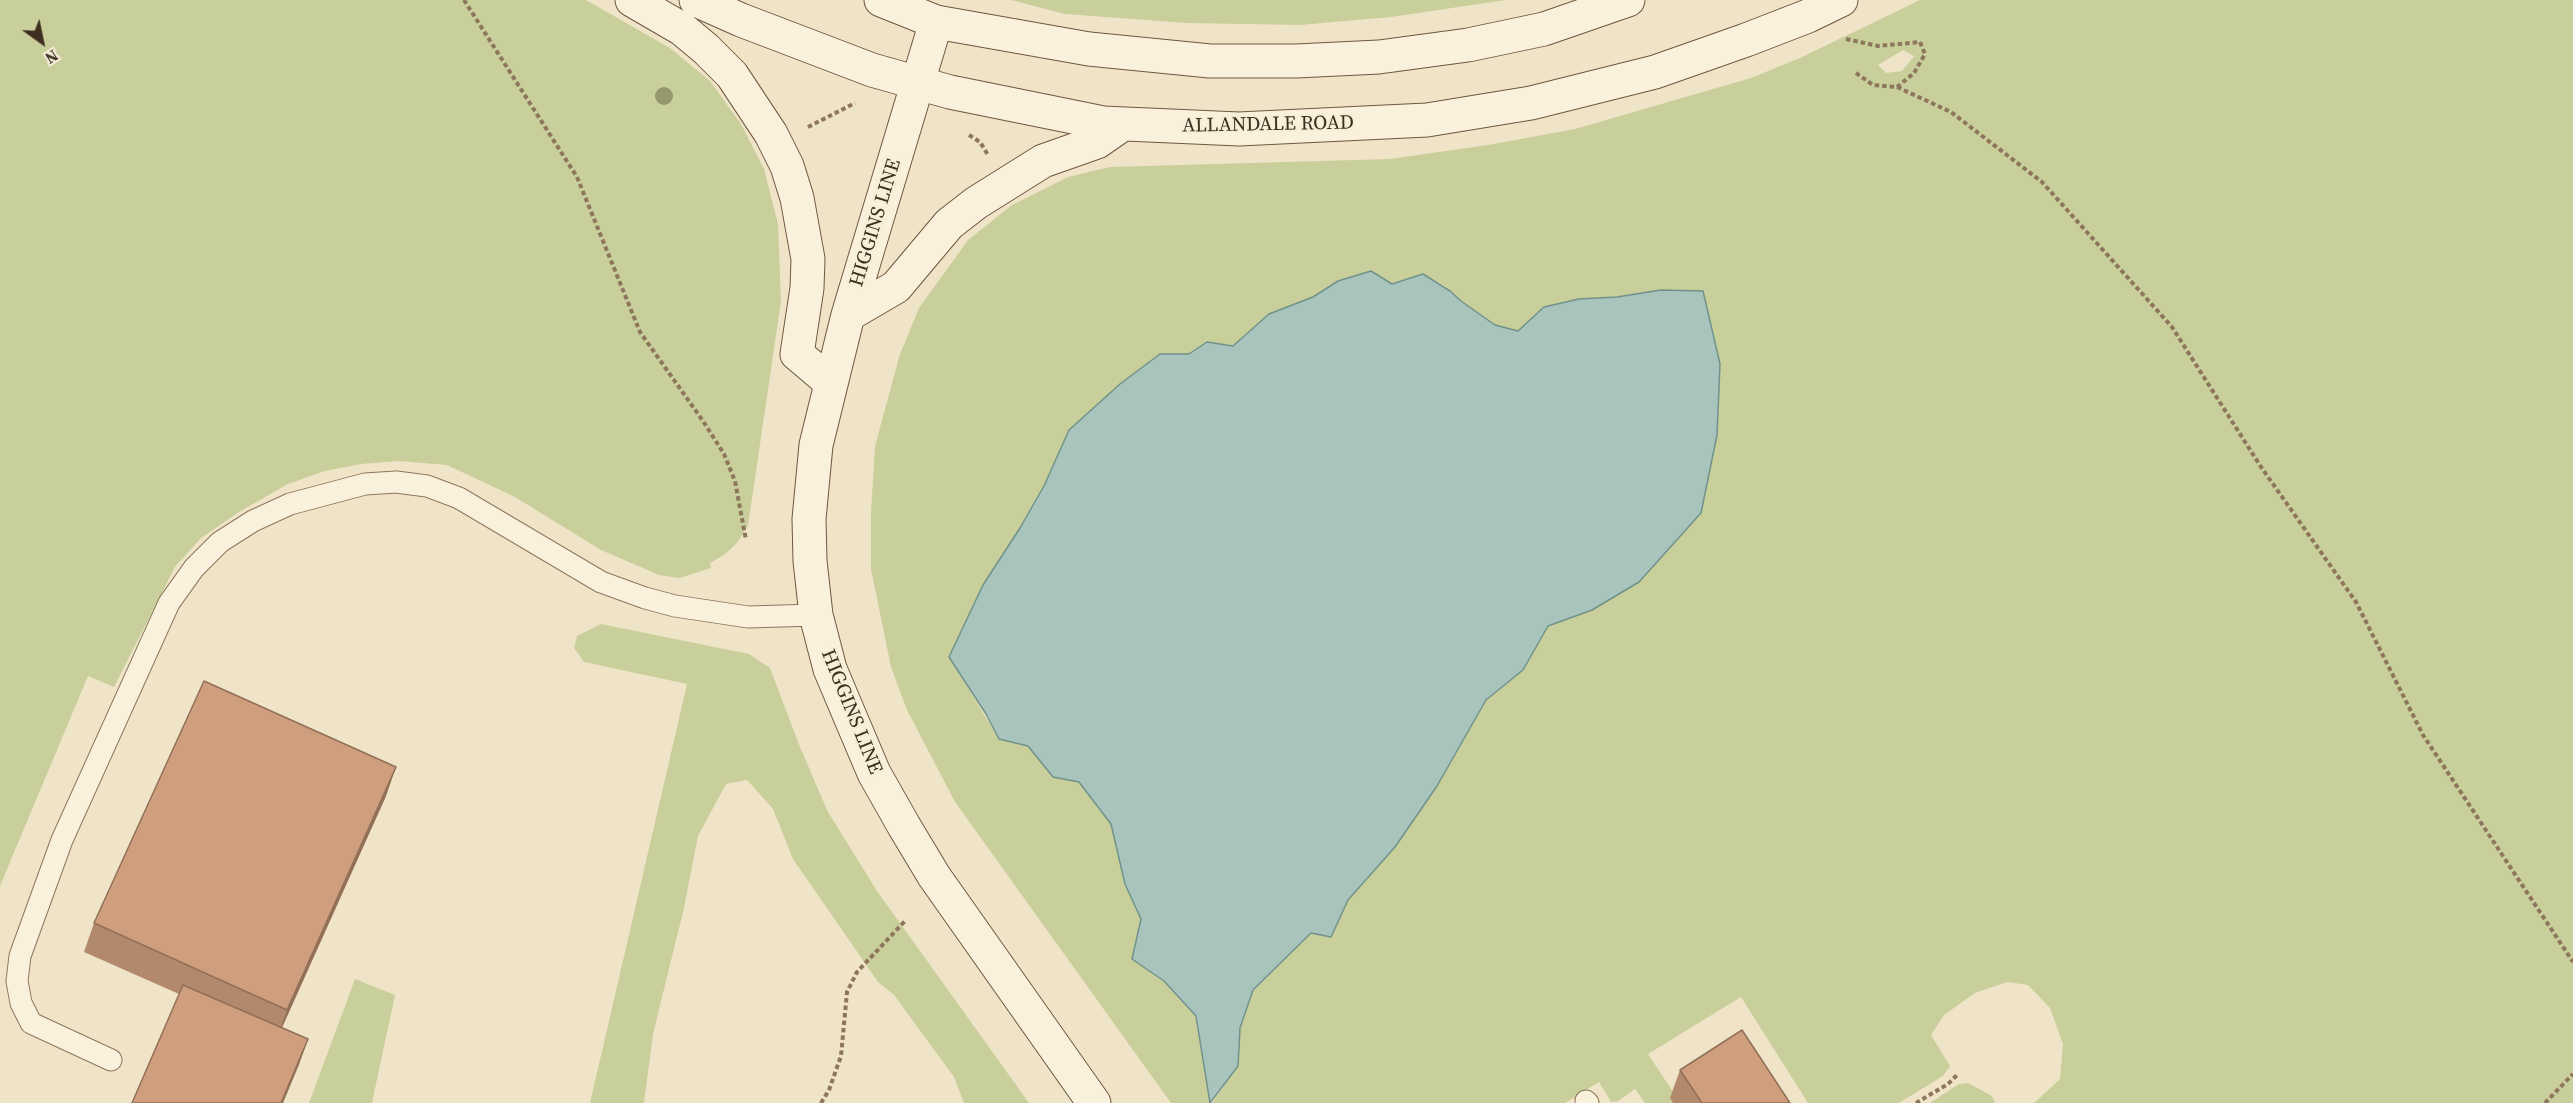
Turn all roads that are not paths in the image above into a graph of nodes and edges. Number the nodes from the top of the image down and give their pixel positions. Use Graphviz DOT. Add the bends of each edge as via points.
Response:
graph roads {
  1 [pos="632,0"];
  2 [pos="696,0"];
  3 [pos="881,0"];
  4 [pos="1628,0"];
  5 [pos="1841,0"];
  6 [pos="936,22"];
  7 [pos="918,84"];
  8 [pos="1124,124"];
  9 [pos="848,315"];
  10 [pos="830,382"];
  11 [pos="816,615"];
  12 [pos="111,1060"];
  13 [pos="1094,1103"];
  1 -- 10 [label="main road" via="682,29 706,49 732,75 771,134 797,198 808,259 797,354"];
  2 -- 7 [label="main road, ALLANDALE ROAD" via="794,41"];
  3 -- 6 [label="main road"];
  4 -- 6 [label="main road" via="1544,29 1468,45 1379,57 1296,61 1210,61 1089,49"];
  5 -- 8 [label="main road, ALLANDALE ROAD" via="1746,40 1655,72 1531,103 1427,120 1342,126 1239,129"];
  6 -- 7 [label="main road, HIGGINS LINE"];
  7 -- 8 [label="main road, ALLANDALE ROAD" via="1061,115"];
  7 -- 9 [label="main road, HIGGINS LINE"];
  8 -- 9 [label="main road" via="1097,142 1043,161 976,203 949,224 896,287"];
  9 -- 10 [label="main road, HIGGINS LINE"];
  10 -- 11 [label="main road, HIGGINS LINE" via="811,482 810,561"];
  11 -- 12 [label="lane" via="748,617 645,598 602,582 459,498 427,486 365,484 290,504 253,521 228,537 194,568 169,603 62,840 20,956 17,981 21,1003 31,1023"];
  11 -- 13 [label="main road, HIGGINS LINE" via="830,669 845,705 874,773 904,826 934,876"];
}
